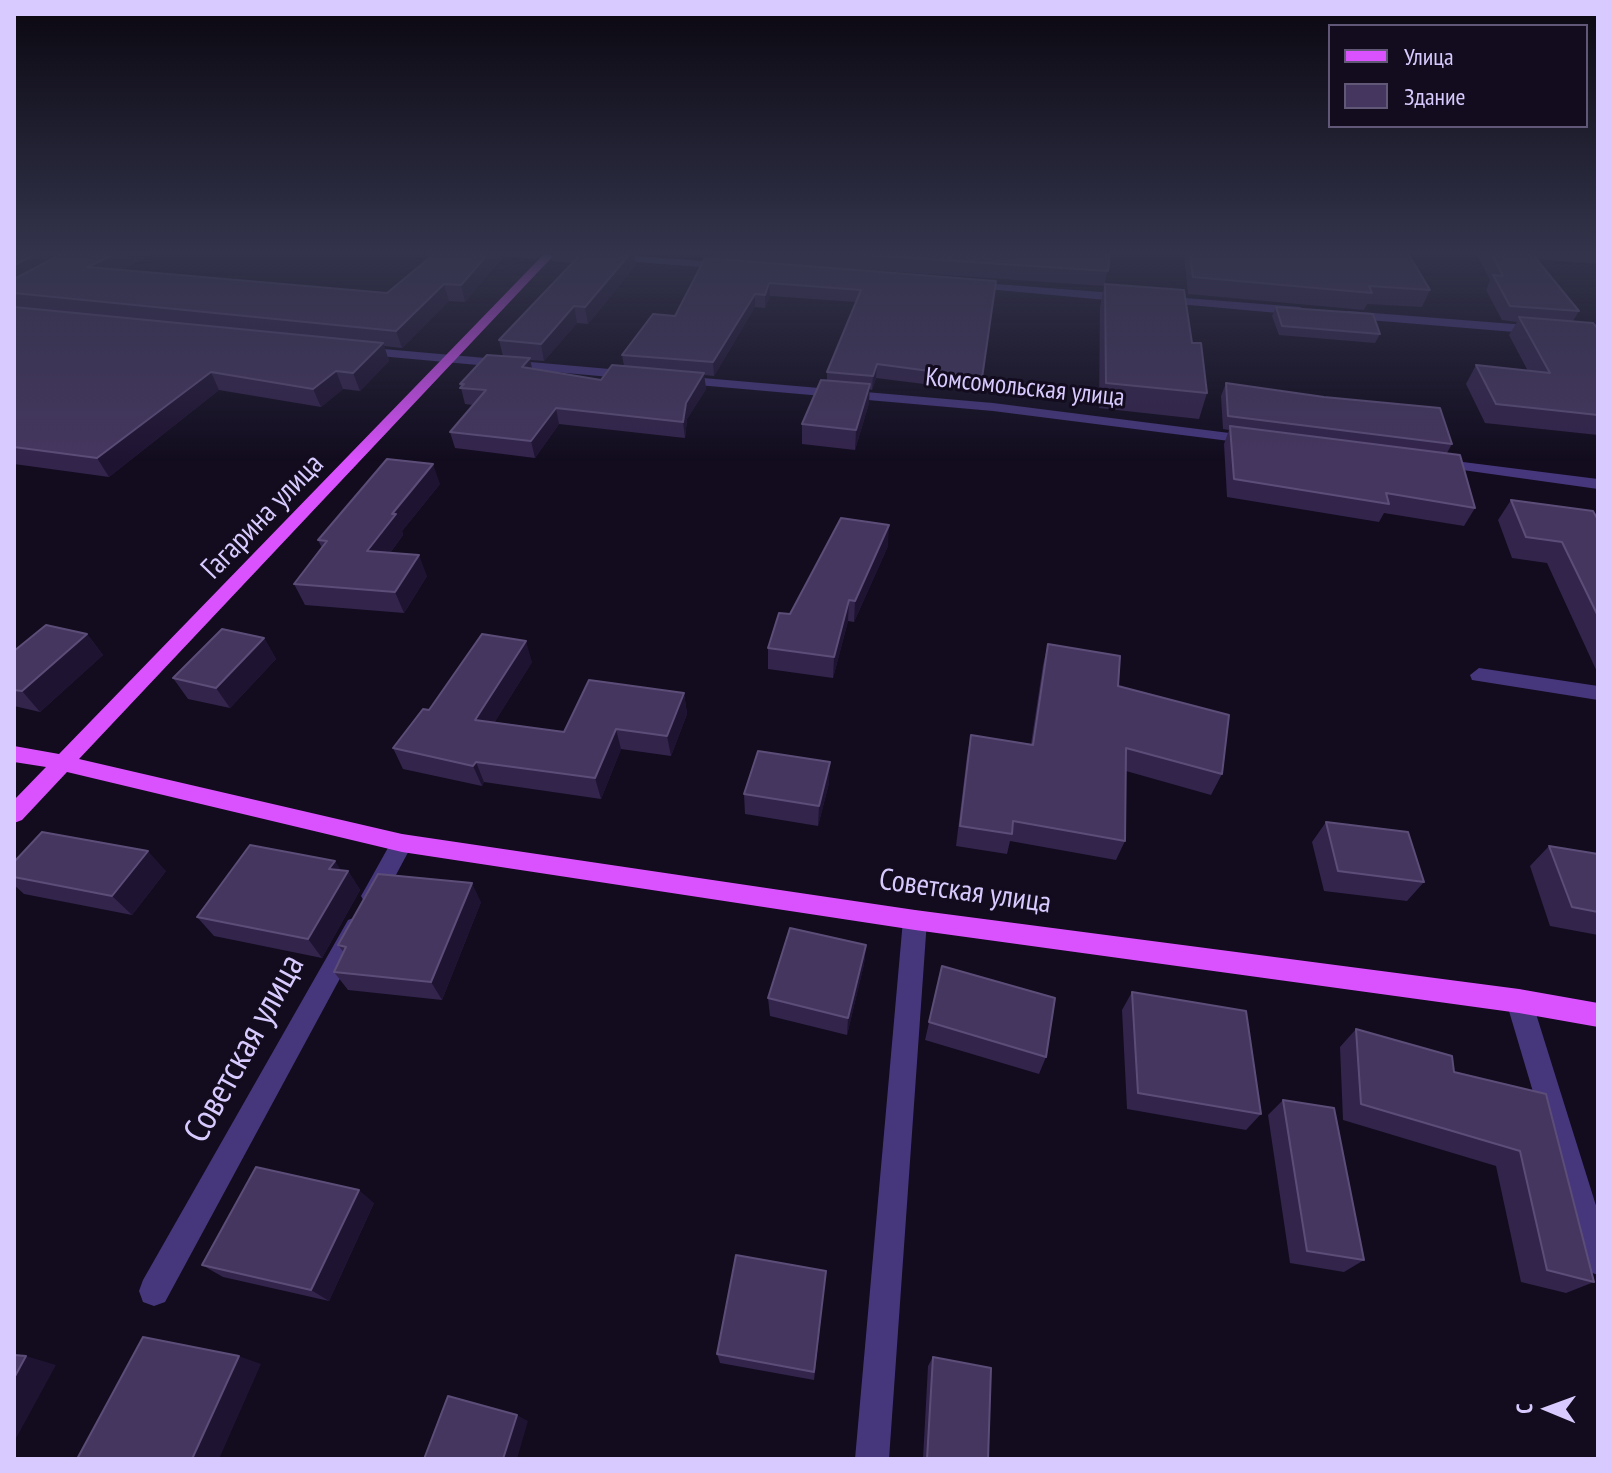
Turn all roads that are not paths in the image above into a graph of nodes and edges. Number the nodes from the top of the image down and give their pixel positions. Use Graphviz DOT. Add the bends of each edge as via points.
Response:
graph roads {
  1 [pos="485,324"];
  2 [pos="1455,324"];
  3 [pos="1550,331"];
  4 [pos="342,349"];
  5 [pos="452,360"];
  6 [pos="643,376"];
  7 [pos="659,378"];
  8 [pos="1272,442"];
  9 [pos="1427,462"];
  10 [pos="1598,484"];
  11 [pos="1479,675"];
  12 [pos="1598,693"];
  13 [pos="14,754"];
  14 [pos="64,763"];
  15 [pos="14,814"];
  16 [pos="402,843"];
  17 [pos="915,920"];
  18 [pos="1519,1001"];
  19 [pos="1598,1015"];
  20 [pos="1598,1260"];
  21 [pos="154,1291"];
  22 [pos="872,1459"];
  1 -- 5 [label="main road, Гагарина улица"];
  2 -- 3 [label="street"];
  4 -- 5 [label="street"];
  5 -- 6 [label="street"];
  5 -- 14 [label="main road, Гагарина улица"];
  7 -- 8 [label="street, Комсомольская улица" via="993,407"];
  9 -- 10 [label="street"];
  11 -- 12 [label="street"];
  13 -- 14 [label="main road, Советская улица"];
  14 -- 15 [label="main road, Гагарина улица"];
  14 -- 16 [label="main road, Советская улица"];
  16 -- 17 [label="main road, Советская улица"];
  16 -- 21 [label="street, Советская улица"];
  17 -- 18 [label="main road, Советская улица"];
  17 -- 22 [label="street"];
  18 -- 19 [label="main road, Советская улица"];
  18 -- 20 [label="street"];
}
